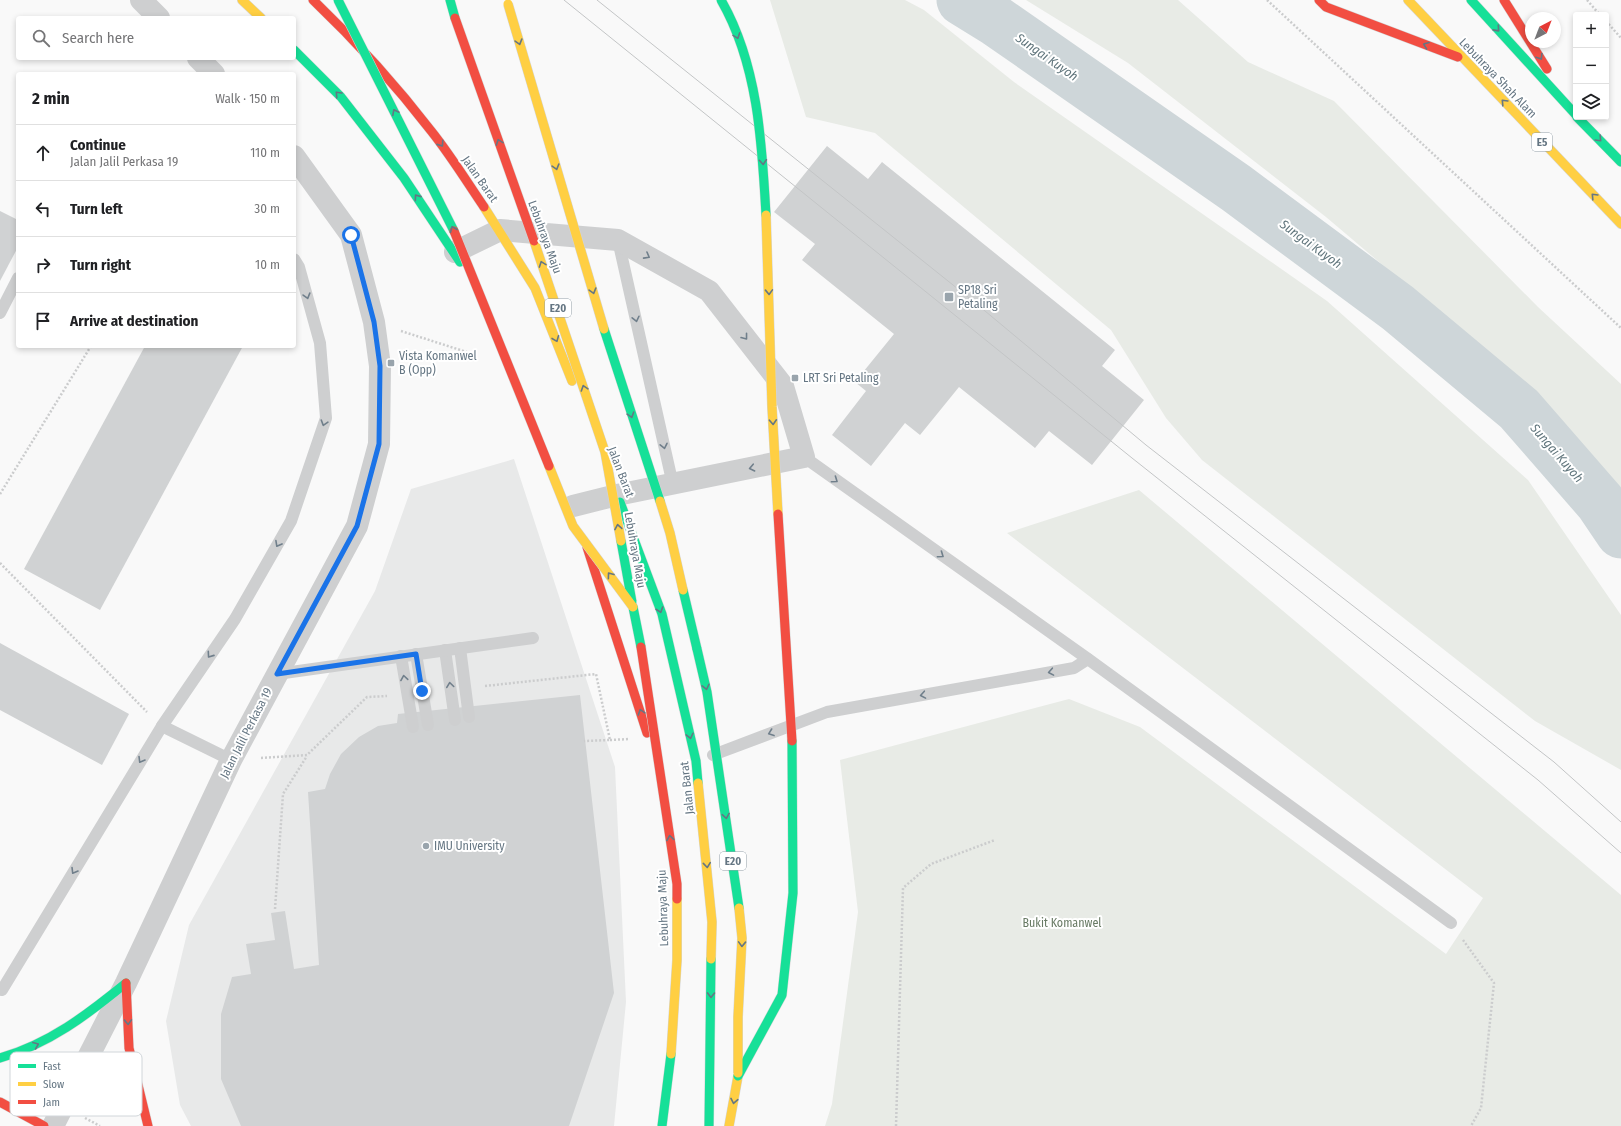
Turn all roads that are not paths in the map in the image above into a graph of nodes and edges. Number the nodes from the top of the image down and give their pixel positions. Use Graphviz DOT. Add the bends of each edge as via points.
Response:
graph roads {
  1 [pos="141,0"];
  2 [pos="242,0"];
  3 [pos="313,0"];
  4 [pos="338,0"];
  5 [pos="450,0"];
  6 [pos="507,0"];
  7 [pos="721,0"];
  8 [pos="1319,0"];
  9 [pos="1408,0"];
  10 [pos="1471,0"];
  11 [pos="1504,0"];
  12 [pos="157,16"];
  13 [pos="259,16"];
  14 [pos="296,52"];
  15 [pos="1463,59"];
  16 [pos="200,60"];
  17 [pos="212,72"];
  18 [pos="1573,110"];
  19 [pos="1573,112"];
  20 [pos="1581,120"];
  21 [pos="296,159"];
  22 [pos="1621,162"];
  23 [pos="1621,224"];
  24 [pos="500,230"];
  25 [pos="618,240"];
  26 [pos="455,252"];
  27 [pos="296,262"];
  28 [pos="16,282"];
  29 [pos="0,313"];
  30 [pos="804,457"];
  31 [pos="673,485"];
  32 [pos="617,495"];
  33 [pos="573,506"];
  34 [pos="633,607"];
  35 [pos="533,638"];
  36 [pos="460,648"];
  37 [pos="445,650"];
  38 [pos="416,654"];
  39 [pos="400,656"];
  40 [pos="1088,659"];
  41 [pos="277,674"];
  42 [pos="469,717"];
  43 [pos="455,720"];
  44 [pos="428,725"];
  45 [pos="162,726"];
  46 [pos="412,728"];
  47 [pos="231,760"];
  48 [pos="696,761"];
  49 [pos="1451,923"];
  50 [pos="126,983"];
  51 [pos="0,989"];
  52 [pos="16,1052"];
  53 [pos="91,1052"];
  54 [pos="129,1052"];
  55 [pos="10,1054"];
  56 [pos="0,1058"];
  57 [pos="738,1076"];
  58 [pos="0,1102"];
  59 [pos="142,1103"];
  60 [pos="10,1107"];
  61 [pos="26,1116"];
  62 [pos="58,1116"];
  63 [pos="44,1126"];
  64 [pos="53,1126"];
  65 [pos="148,1126"];
  66 [pos="662,1126"];
  67 [pos="668,1126"];
  68 [pos="709,1126"];
  69 [pos="729,1126"];
  1 -- 12 [label="street"];
  2 -- 13 [label="main road"];
  3 -- 24 [label="main road, Jalan Barat, one-way" via="355,40 396,87 433,133"];
  34 -- 4 [label="main road, one-way, bridge" via="573,526 451,223"];
  34 -- 5 [label="main road, Lebuhraya Maju / E20, one-way, bridge" via="605,452 558,308"];
  6 -- 57 [label="main road, E20, one-way, bridge" via="610,350 670,533 707,692 736,881 742,938"];
  7 -- 57 [label="main road, one-way, bridge" via="728,12 749,70 762,148 772,407 792,740 793,893 782,995"];
  15 -- 8 [label="main road, one-way" via="1326,7"];
  9 -- 15 [label="main road, Lebuhraya Shah Alam / E5"];
  10 -- 19 [label="main road, one-way"];
  11 -- 18 [label="main road, one-way"];
  26 -- 14 [label="main road, one-way" via="404,178 341,97"];
  23 -- 15 [label="main road, Lebuhraya Shah Alam / E5, one-way"];
  16 -- 17 [label="street"];
  20 -- 22 [label="main road, one-way"];
  21 -- 41 [label="street, Jalan Jalil Perkasa 19" via="351,235 374,322 380,366 379,444 357,526"];
  24 -- 25 [label="street"];
  24 -- 26 [label="street"];
  24 -- 32 [label="main road, Jalan Barat, one-way" via="536,288"];
  25 -- 30 [label="street, one-way" via="709,291 783,386"];
  25 -- 31 [label="lane, one-way"];
  26 -- 33 [label="main road" via="512,367"];
  27 -- 45 [label="lane, one-way" via="320,342 326,418 291,521 235,619"];
  28 -- 29 [label="lane"];
  30 -- 31 [label="street, one-way"];
  30 -- 40 [label="lane, one-way"];
  31 -- 32 [label="street"];
  32 -- 33 [label="street"];
  32 -- 48 [label="main road, Jalan Barat, one-way" via="662,614"];
  67 -- 33 [label="main road, one-way" via="676,948 646,728"];
  66 -- 34 [label="main road, Lebuhraya Maju / E20, one-way, bridge" via="670,1063 677,960 677,884"];
  35 -- 36 [label="lane"];
  36 -- 37 [label="lane"];
  36 -- 42 [label="lane"];
  37 -- 38 [label="lane"];
  43 -- 37 [label="lane, one-way"];
  38 -- 39 [label="lane"];
  38 -- 44 [label="lane"];
  39 -- 41 [label="lane"];
  46 -- 39 [label="lane, one-way"];
  40 -- 48 [label="lane, one-way" via="1074,668 827,712"];
  40 -- 49 [label="lane"];
  41 -- 47 [label="street, Jalan Jalil Perkasa 19"];
  45 -- 47 [label="lane"];
  45 -- 51 [label="lane, one-way" via="2,990"];
  47 -- 50 [label="street, Jalan Jalil Perkasa 19"];
  48 -- 68 [label="main road, Jalan Barat, one-way" via="712,922"];
  52 -- 50 [label="main road, one-way" via="44,1041 87,1016"];
  50 -- 53 [label="street, Jalan Jalil Perkasa 19"];
  50 -- 54 [label="main road, one-way"];
  56 -- 55 [label="main road, one-way"];
  57 -- 69 [label="main road, E20, one-way"];
  58 -- 60 [label="main road"];
  59 -- 65 [label="main road, one-way"];
  61 -- 63 [label="main road"];
  62 -- 64 [label="street, Jalan Jalil Perkasa 19"];
}
